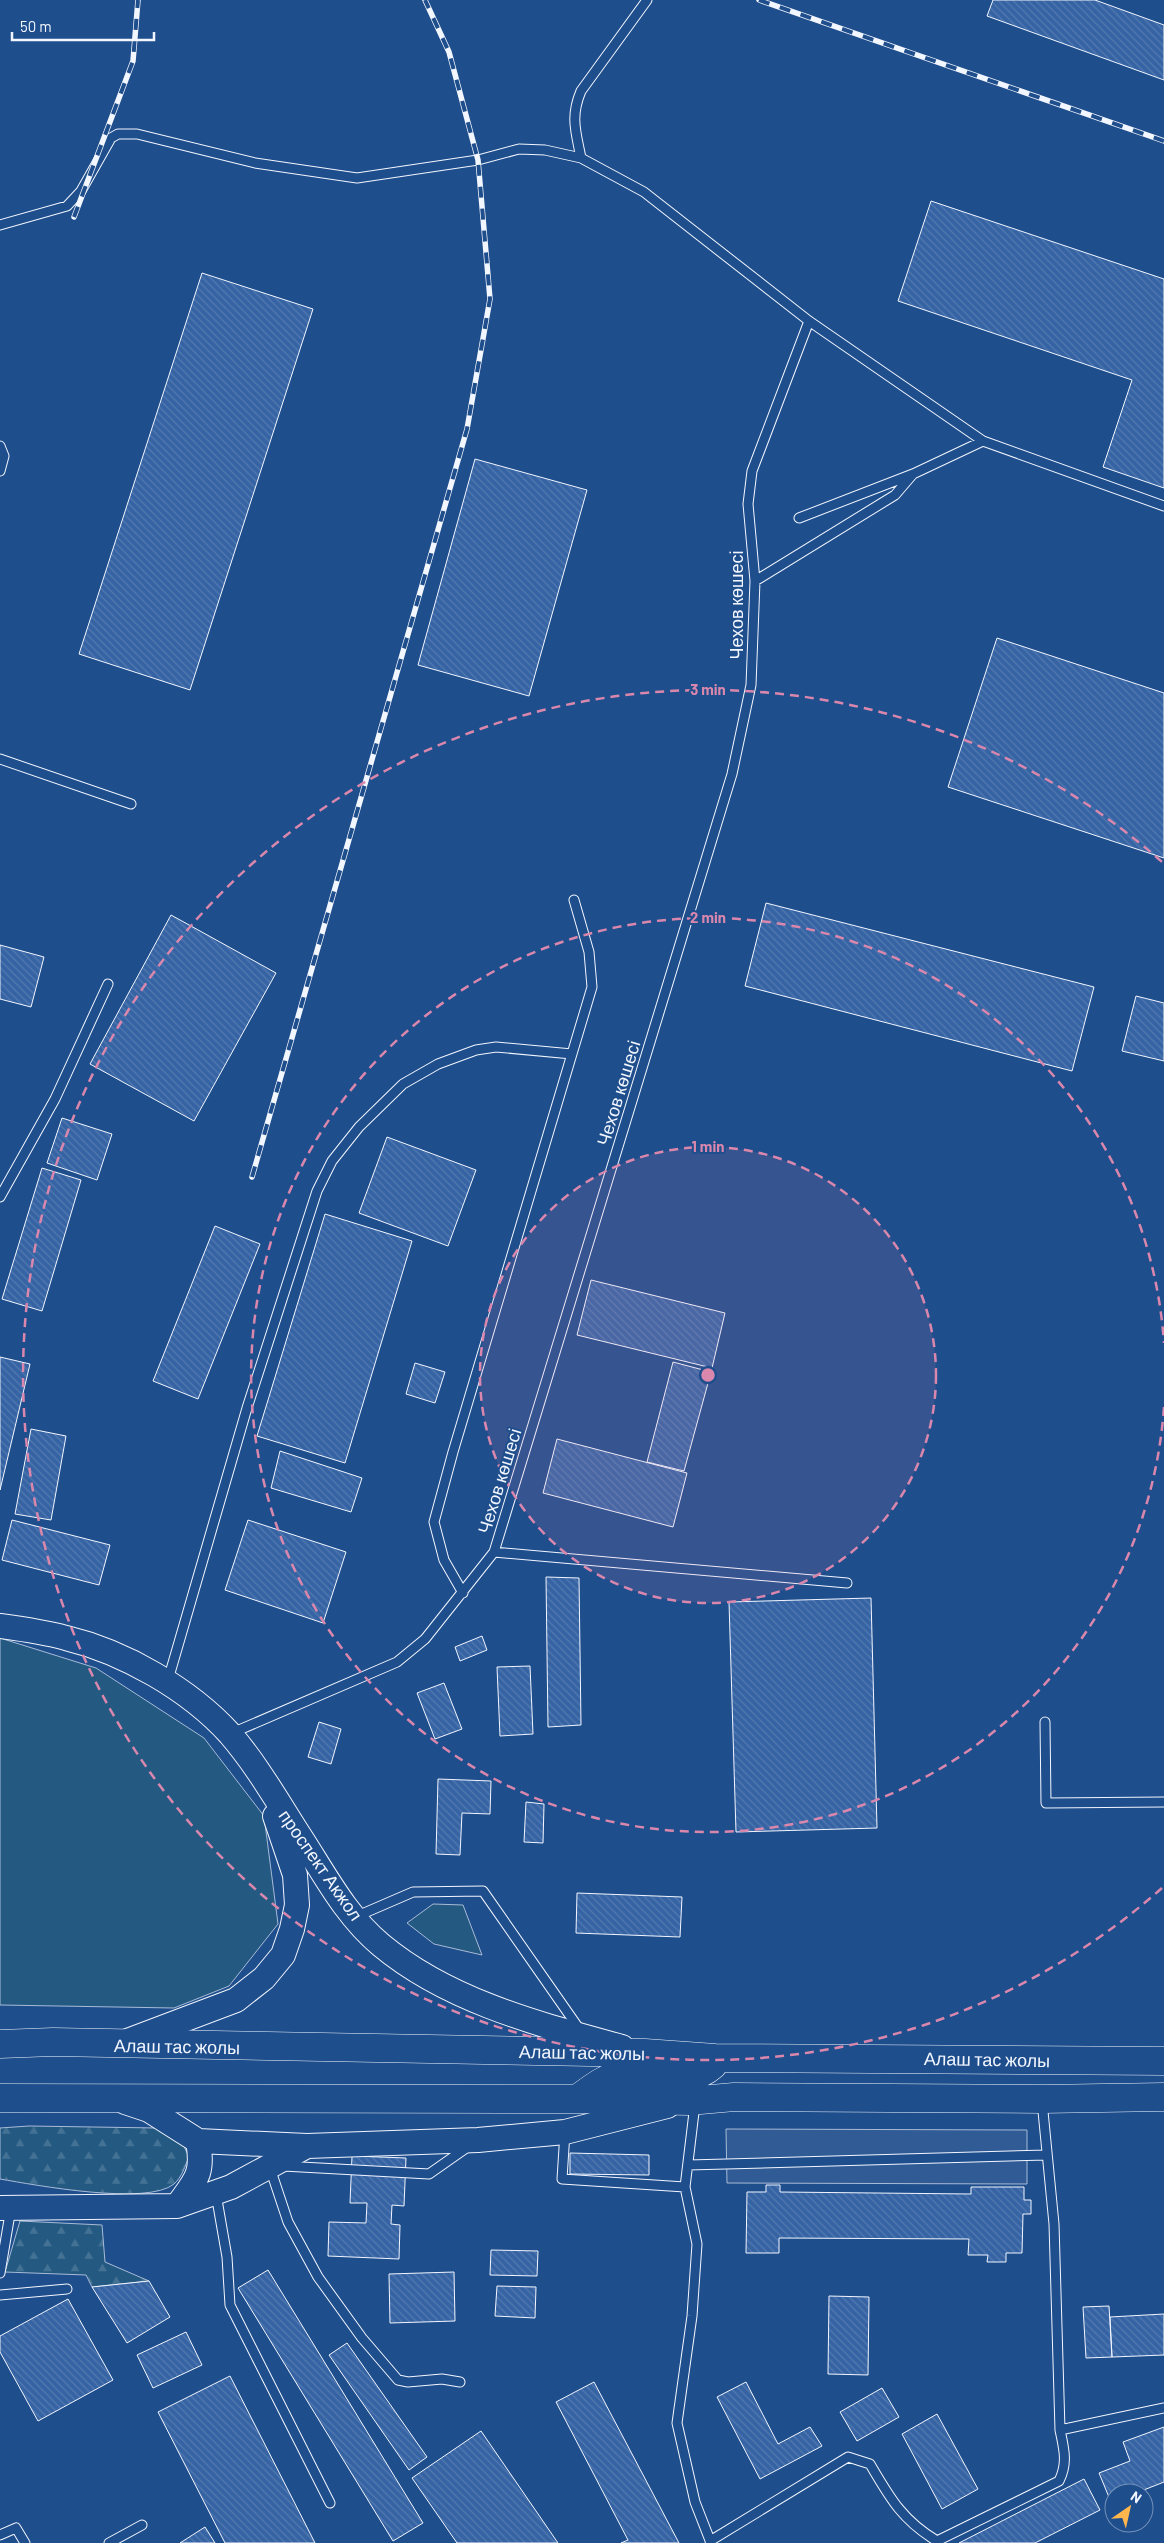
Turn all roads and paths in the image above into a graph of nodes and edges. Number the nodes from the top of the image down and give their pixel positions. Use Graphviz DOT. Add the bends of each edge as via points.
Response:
graph roads {
  1 [pos="647,0"];
  2 [pos="581,158"];
  3 [pos="0,225"];
  4 [pos="809,321"];
  5 [pos="983,441"];
  6 [pos="0,446"];
  7 [pos="0,471"];
  8 [pos="912,474"];
  9 [pos="1164,506"];
  10 [pos="799,518"];
  11 [pos="755,581"];
  12 [pos="0,759"];
  13 [pos="131,804"];
  14 [pos="574,900"];
  15 [pos="108,984"];
  16 [pos="572,1054"];
  17 [pos="0,1197"];
  18 [pos="494,1552"];
  19 [pos="847,1583"];
  20 [pos="463,1593"];
  21 [pos="0,1626"];
  22 [pos="168,1681"];
  23 [pos="1045,1722"];
  24 [pos="230,1734"];
  25 [pos="255,1768"];
  26 [pos="1164,1802"];
  27 [pos="354,1918"];
  28 [pos="584,2036"];
  29 [pos="0,2044"];
  30 [pos="117,2045"];
  31 [pos="645,2053"];
  32 [pos="715,2058"];
  33 [pos="929,2058"];
  34 [pos="1164,2061"];
  35 [pos="108,2097"];
  36 [pos="734,2097"];
  37 [pos="1164,2097"];
  38 [pos="0,2098"];
  39 [pos="577,2098"];
  40 [pos="1042,2099"];
  41 [pos="692,2101"];
  42 [pos="565,2132"];
  43 [pos="478,2140"];
  44 [pos="198,2141"];
  45 [pos="307,2146"];
  46 [pos="1047,2155"];
  47 [pos="270,2165"];
  48 [pos="688,2165"];
  49 [pos="685,2187"];
  50 [pos="216,2194"];
  51 [pos="177,2206"];
  52 [pos="6,2208"];
  53 [pos="0,2273"];
  54 [pos="67,2289"];
  55 [pos="0,2295"];
  56 [pos="460,2382"];
  57 [pos="1164,2408"];
  58 [pos="1060,2430"];
  59 [pos="330,2503"];
  60 [pos="142,2524"];
  61 [pos="0,2536"];
  62 [pos="711,2542"];
  63 [pos="25,2543"];
  64 [pos="109,2543"];
  1 -- 2 [label="lane" via="581,91 575,105 573,116"];
  2 -- 3 [label="lane" via="545,150 519,149 478,160 358,178 255,163 137,134 118,134 111,138 81,191 66,206"];
  2 -- 4 [label="lane" via="644,192"];
  4 -- 5 [label="lane"];
  4 -- 11 [label="lane, Чехов көшесі" via="752,470 748,504"];
  5 -- 8 [label="lane"];
  5 -- 9 [label="lane"];
  6 -- 7 [label="lane" via="4,456"];
  8 -- 10 [label="lane"];
  8 -- 11 [label="lane" via="895,495"];
  11 -- 18 [label="lane, Чехов көшесі" via="751,685 732,774"];
  12 -- 13 [label="lane"];
  14 -- 16 [label="lane" via="590,952 592,987"];
  15 -- 17 [label="lane" via="55,1099"];
  16 -- 20 [label="lane" via="434,1522 444,1560"];
  16 -- 22 [label="lane" via="496,1047 476,1050 438,1064 402,1084 358,1127 332,1161 317,1191 247,1408"];
  18 -- 19 [label="lane"];
  18 -- 20 [label="lane, Чехов көшесі"];
  20 -- 24 [label="lane, Чехов көшесі" via="425,1640 397,1662"];
  21 -- 22 [label="main road, проспект Акжол" via="66,1638 114,1654"];
  22 -- 24 [label="main road, проспект Акжол"];
  23 -- 26 [label="lane" via="1046,1803"];
  24 -- 25 [label="main road, проспект Акжол"];
  25 -- 27 [label="main road, проспект Акжол"];
  25 -- 30 [label="main road, проспект Акжол" via="295,1875 297,1904 283,1955 264,1978 236,2000"];
  27 -- 28 [label="main road, проспект Акжол" via="380,1944 413,1969 447,1988 492,2007"];
  27 -- 28 [label="lane" via="413,1892 483,1891"];
  28 -- 31 [label="main road, проспект Акжол"];
  29 -- 30 [label="main road, Алаш тас жолы"];
  30 -- 31 [label="main road, Алаш тас жолы"];
  31 -- 32 [label="main road, Алаш тас жолы"];
  32 -- 33 [label="main road, Алаш тас жолы"];
  32 -- 39 [label="main road" via="713,2066 694,2078 618,2076 602,2081"];
  33 -- 34 [label="main road, Алаш тас жолы"];
  33 -- 36 [label="main road" via="916,2070 896,2074 746,2074 739,2079"];
  35 -- 38 [label="main road"];
  35 -- 39 [label="main road"];
  35 -- 44 [label="main road" via="149,2110"];
  36 -- 40 [label="main road"];
  36 -- 41 [label="main road"];
  37 -- 40 [label="main road"];
  39 -- 41 [label="main road"];
  40 -- 46 [label="lane"];
  41 -- 42 [label="main road"];
  41 -- 48 [label="lane"];
  42 -- 43 [label="main road"];
  42 -- 49 [label="lane" via="562,2179"];
  43 -- 45 [label="main road"];
  43 -- 47 [label="lane" via="429,2174"];
  44 -- 45 [label="main road"];
  44 -- 51 [label="main road" via="202,2162 196,2180"];
  45 -- 47 [label="main road"];
  46 -- 48 [label="lane"];
  46 -- 58 [label="lane" via="1054,2224"];
  47 -- 50 [label="main road"];
  47 -- 56 [label="lane" via="288,2222 318,2277 362,2338 398,2380"];
  48 -- 49 [label="lane"];
  49 -- 62 [label="lane" via="697,2244 692,2316 677,2423 695,2502"];
  50 -- 51 [label="main road"];
  50 -- 59 [label="lane" via="227,2257 230,2305"];
  51 -- 52 [label="main road"];
  52 -- 53 [label="lane"];
  54 -- 55 [label="lane"];
  57 -- 58 [label="lane"];
  58 -- 62 [label="lane" via="1066,2456 1059,2481 937,2541 922,2532 894,2505 870,2464 848,2457"];
  60 -- 64 [label="lane"];
  61 -- 63 [label="lane" via="16,2528"];
}
